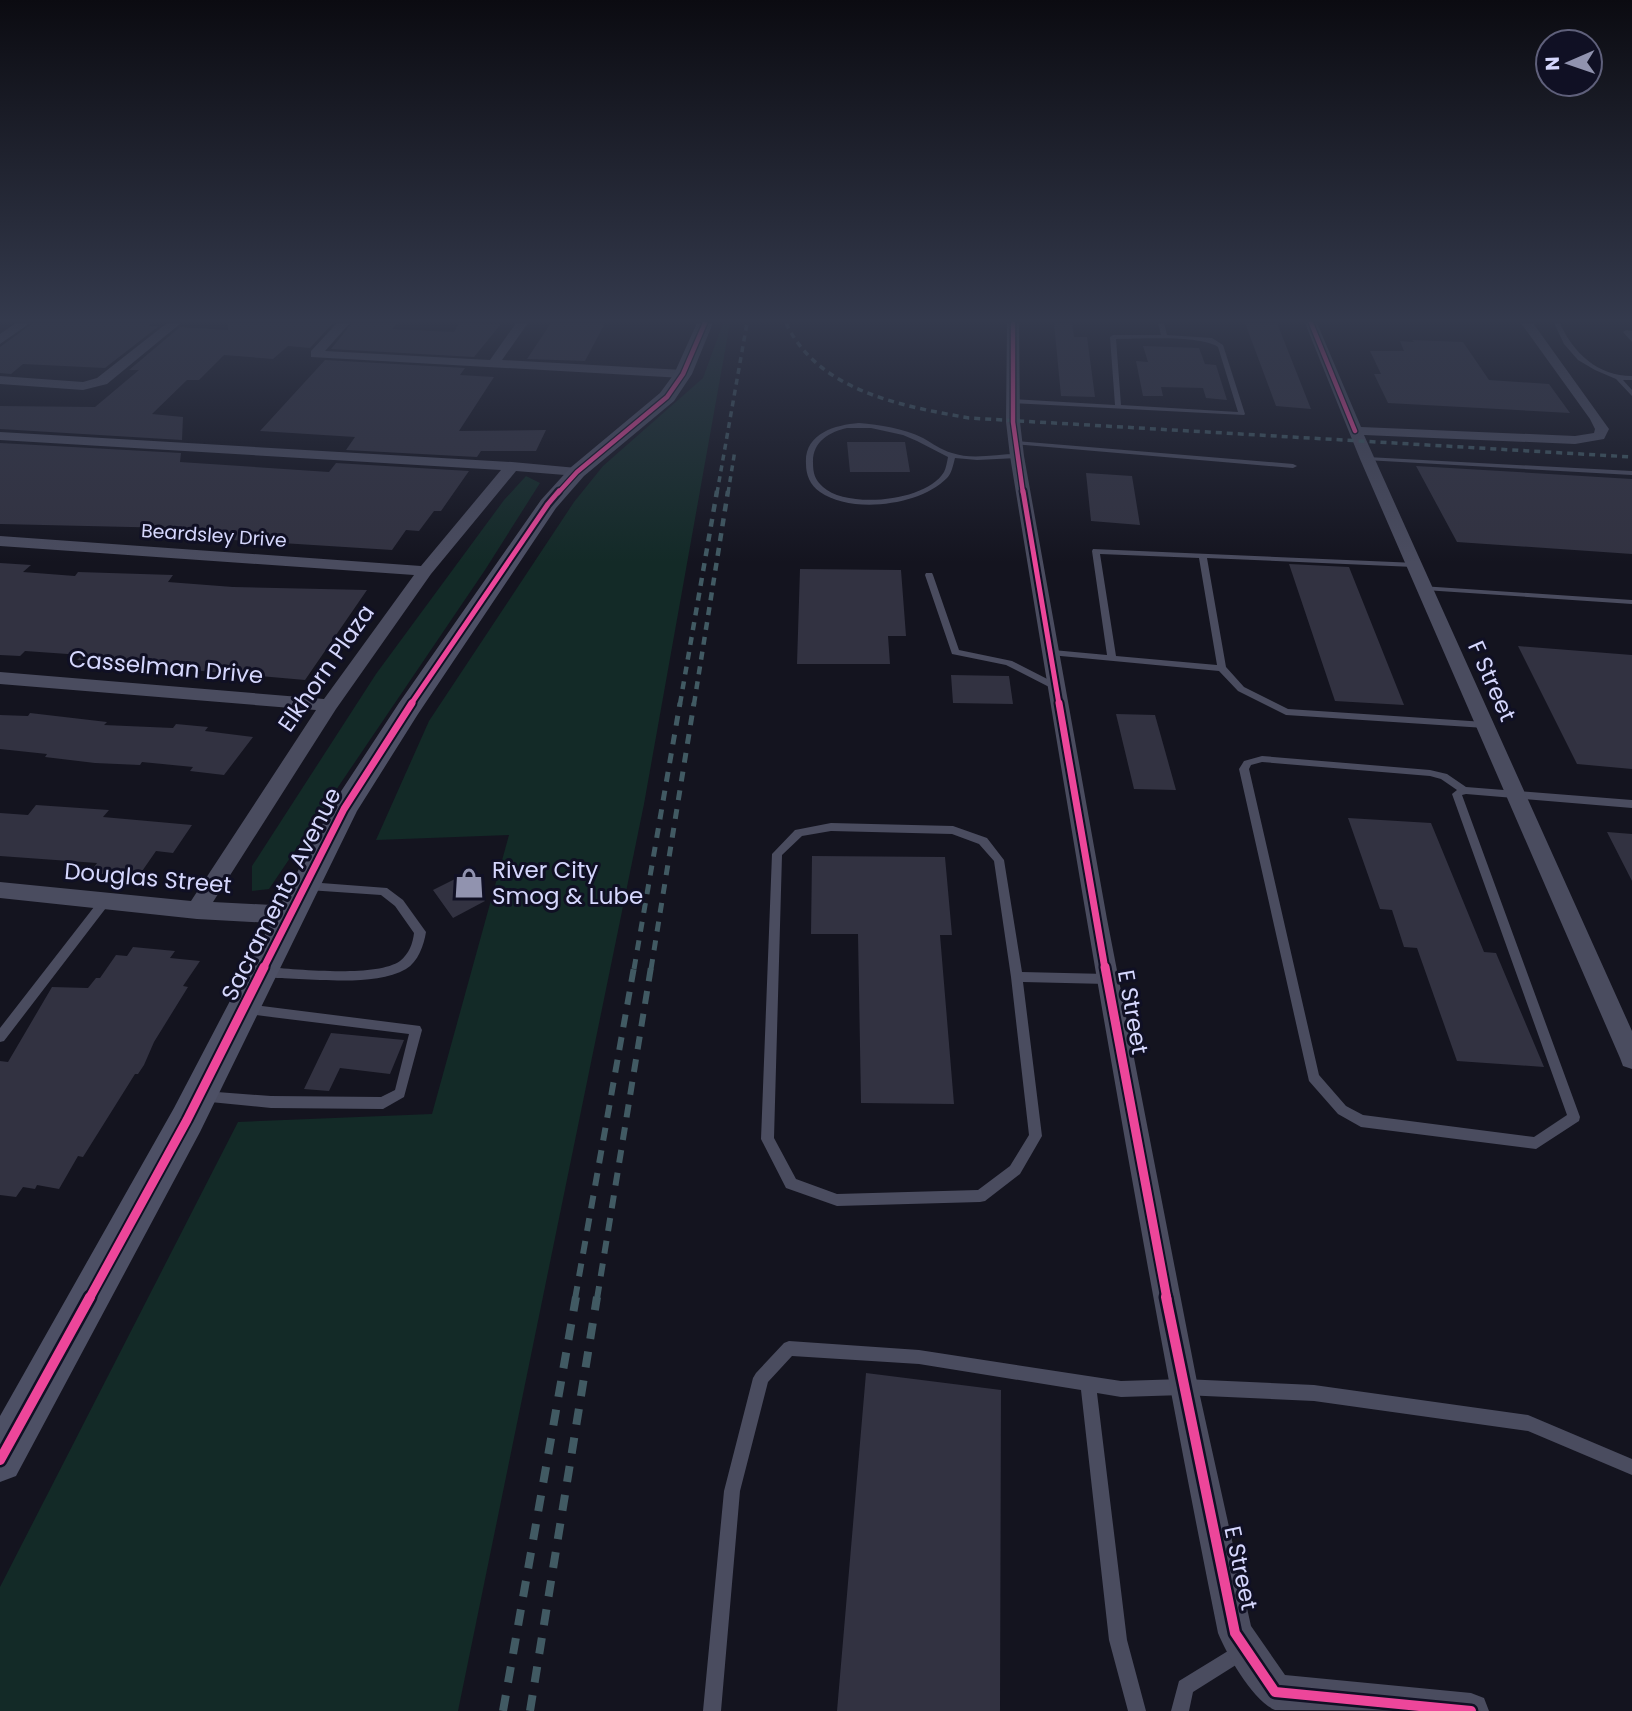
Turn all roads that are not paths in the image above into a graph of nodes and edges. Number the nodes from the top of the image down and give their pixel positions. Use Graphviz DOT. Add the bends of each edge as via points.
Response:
graph roads {
  1 [pos="660,403"];
  2 [pos="1013,403"];
  3 [pos="1045,403"];
  4 [pos="1118,403"];
  5 [pos="1239,403"];
  6 [pos="1344,403"];
  7 [pos="1585,403"];
  8 [pos="1118,407"];
  9 [pos="1355,431"];
  10 [pos="0,436"];
  11 [pos="1016,450"];
  12 [pos="952,456"];
  13 [pos="1367,459"];
  14 [pos="512,466"];
  15 [pos="1293,466"];
  16 [pos="577,472"];
  17 [pos="1632,473"];
  18 [pos="0,541"];
  19 [pos="1203,556"];
  20 [pos="1414,565"];
  21 [pos="425,571"];
  22 [pos="929,575"];
  23 [pos="1424,589"];
  24 [pos="1632,602"];
  25 [pos="1053,653"];
  26 [pos="1112,658"];
  27 [pos="1222,668"];
  28 [pos="0,678"];
  29 [pos="1058,688"];
  30 [pos="329,705"];
  31 [pos="1485,725"];
  32 [pos="1464,790"];
  33 [pos="1515,794"];
  34 [pos="1632,804"];
  35 [pos="306,886"];
  36 [pos="0,890"];
  37 [pos="105,901"];
  38 [pos="197,910"];
  39 [pos="291,915"];
  40 [pos="262,972"];
  41 [pos="1017,976"];
  42 [pos="1107,979"];
  43 [pos="244,1009"];
  44 [pos="0,1037"];
  45 [pos="1632,1058"];
  46 [pos="200,1097"];
  47 [pos="1088,1384"];
  48 [pos="1183,1387"];
  49 [pos="0,1460"];
  50 [pos="1632,1466"];
  51 [pos="1247,1649"];
  52 [pos="712,1711"];
  53 [pos="1137,1711"];
  54 [pos="1180,1711"];
  55 [pos="1471,1711"];
  1 -- 16 [label="main road, Sacramento Avenue"];
  2 -- 11 [label="street, E Street"];
  3 -- 8 [label="lane"];
  4 -- 8 [label="lane"];
  5 -- 8 [label="lane" via="1242,414"];
  6 -- 9 [label="street, F Street"];
  7 -- 9 [label="street" via="1602,429 1599,436 1575,440"];
  9 -- 13 [label="street, F Street"];
  10 -- 14 [label="street"];
  11 -- 12 [label="lane"];
  11 -- 15 [label="lane"];
  11 -- 25 [label="street, E Street"];
  12 -- 12 [label="lane" via="915,437 847,426 817,439 807,463 810,477 821,489 842,499 873,503 904,500 928,489 946,475"];
  13 -- 17 [label="lane"];
  13 -- 20 [label="street, F Street"];
  14 -- 16 [label="street"];
  14 -- 21 [label="street, Elkhorn Plaza"];
  16 -- 35 [label="main road, Sacramento Avenue" via="513,552 408,709 344,809"];
  18 -- 21 [label="street, Beardsley Drive"];
  19 -- 20 [label="lane"];
  19 -- 26 [label="lane" via="1096,551"];
  19 -- 27 [label="lane"];
  20 -- 23 [label="street, F Street"];
  21 -- 30 [label="street, Elkhorn Plaza"];
  22 -- 29 [label="lane" via="955,652 1009,663"];
  23 -- 24 [label="lane"];
  23 -- 31 [label="street, F Street"];
  25 -- 26 [label="lane"];
  25 -- 29 [label="street, E Street"];
  26 -- 27 [label="lane"];
  27 -- 31 [label="lane" via="1241,689 1286,712"];
  28 -- 30 [label="street, Casselman Drive"];
  29 -- 42 [label="street, E Street"];
  30 -- 38 [label="street, Elkhorn Plaza"];
  31 -- 33 [label="street, F Street"];
  32 -- 32 [label="lane" via="1457,794 1574,1117 1536,1143 1361,1121 1326,1095 1313,1077 1244,769 1247,763 1262,759 1430,773 1444,776"];
  32 -- 33 [label="lane"];
  33 -- 34 [label="lane"];
  33 -- 45 [label="street, F Street"];
  35 -- 39 [label="main road, Sacramento Avenue"];
  35 -- 40 [label="lane" via="383,891 399,902 420,932 419,946 402,966 373,974"];
  36 -- 37 [label="street, Douglas Street"];
  37 -- 38 [label="street, Douglas Street"];
  37 -- 44 [label="lane"];
  38 -- 39 [label="street, Douglas Street"];
  39 -- 40 [label="main road, Sacramento Avenue"];
  40 -- 43 [label="main road, Sacramento Avenue"];
  41 -- 41 [label="lane" via="999,860 982,841 953,830 831,827 799,833 777,854 767,1139 791,1184 837,1199 980,1196 1015,1170 1036,1136"];
  41 -- 42 [label="lane"];
  42 -- 48 [label="street, E Street"];
  43 -- 46 [label="main road, Sacramento Avenue"];
  43 -- 46 [label="lane" via="416,1030 400,1093 383,1103"];
  46 -- 49 [label="main road, Sacramento Avenue"];
  47 -- 48 [label="lane" via="1121,1389"];
  47 -- 52 [label="lane" via="919,1357 789,1348 761,1378 733,1491"];
  47 -- 53 [label="lane" via="1118,1640"];
  48 -- 50 [label="lane" via="1314,1393 1528,1423"];
  48 -- 51 [label="street, E Street" via="1235,1633"];
  51 -- 54 [label="lane" via="1185,1687"];
  51 -- 55 [label="street, E Street" via="1275,1692"];
}
